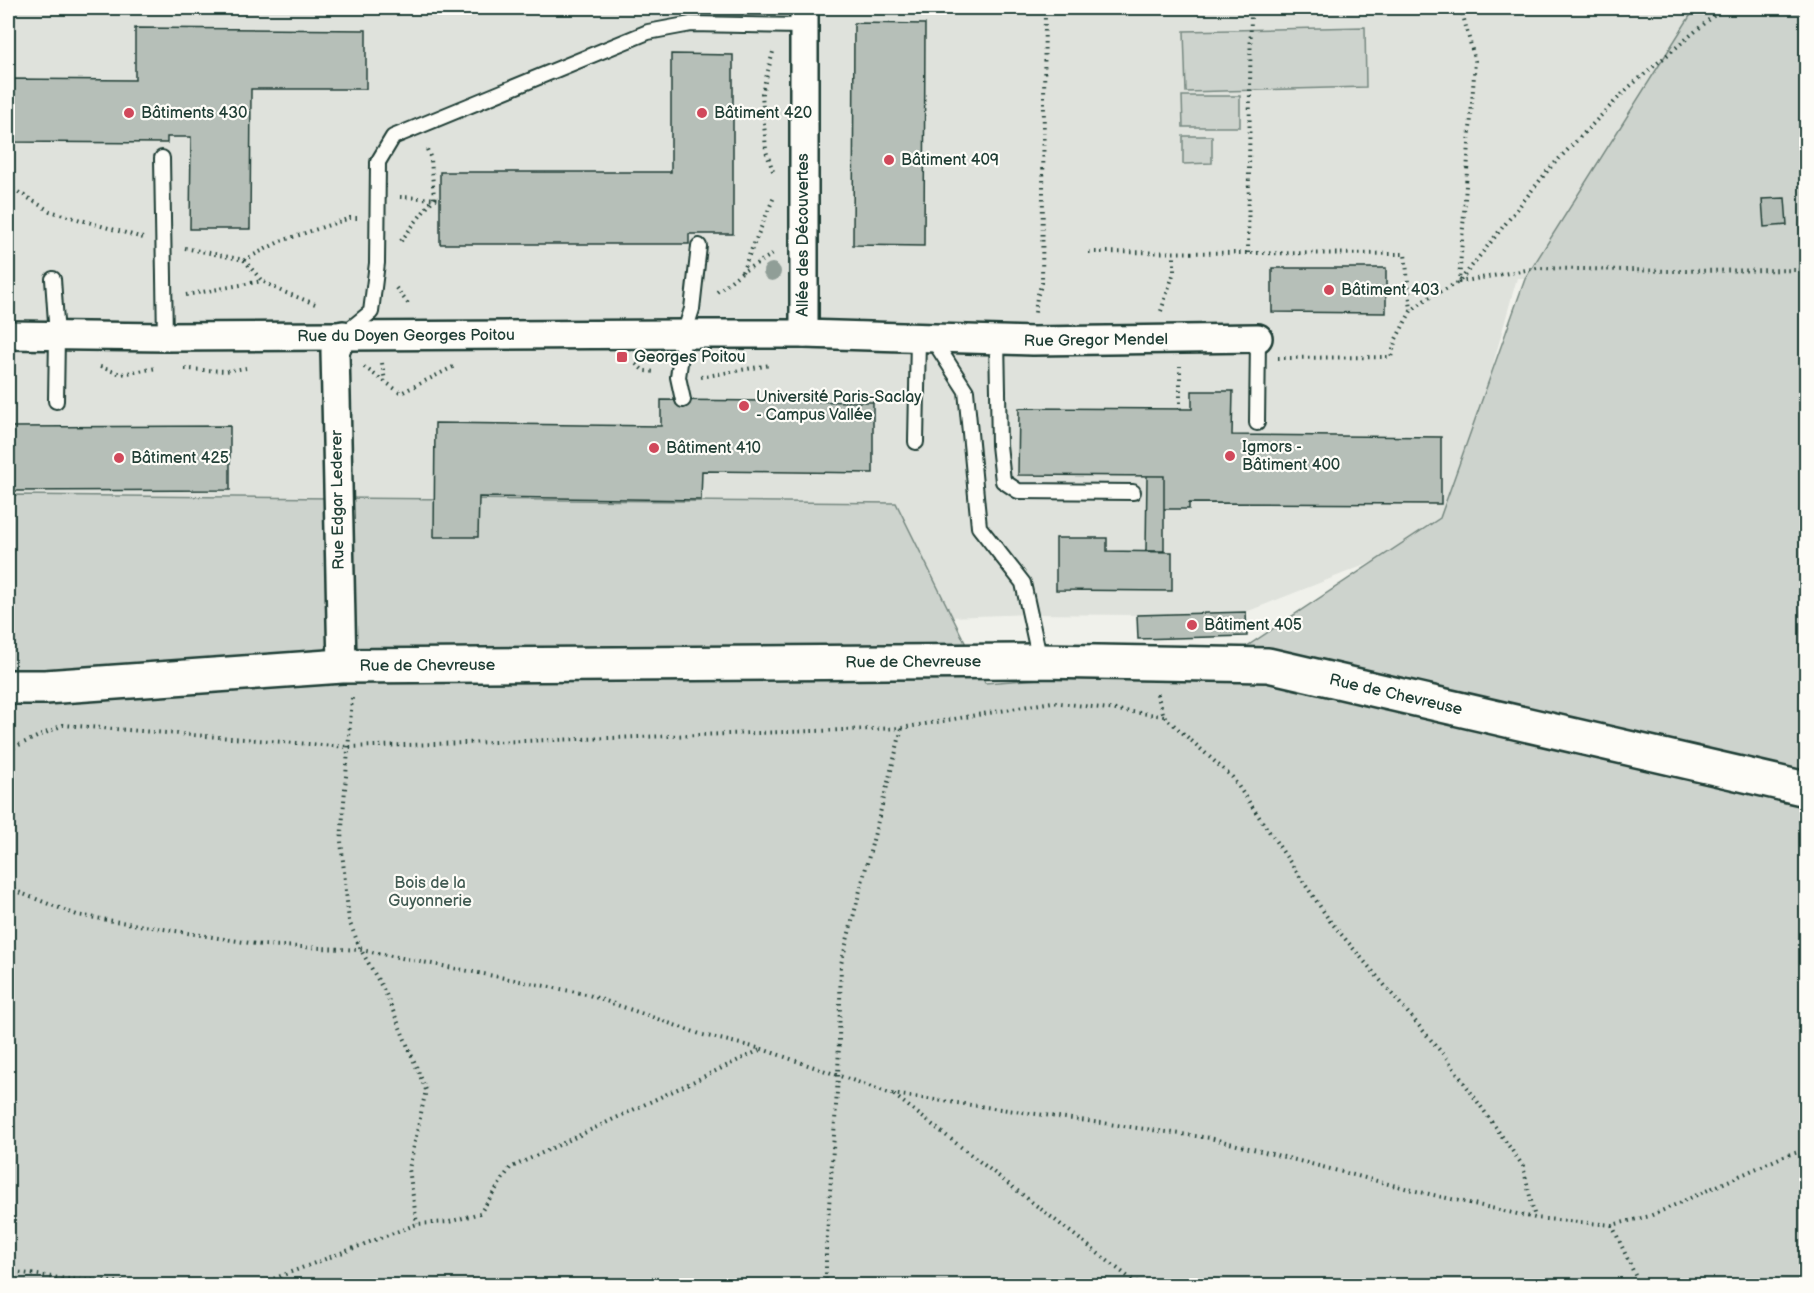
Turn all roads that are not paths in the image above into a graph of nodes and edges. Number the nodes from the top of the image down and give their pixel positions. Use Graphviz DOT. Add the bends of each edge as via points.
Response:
graph roads {
  1 [pos="796,19"];
  2 [pos="162,158"];
  3 [pos="699,246"];
  4 [pos="53,279"];
  5 [pos="684,334"];
  6 [pos="804,334"];
  7 [pos="8,335"];
  8 [pos="343,335"];
  9 [pos="57,336"];
  10 [pos="165,337"];
  11 [pos="925,338"];
  12 [pos="997,339"];
  13 [pos="1262,348"];
  14 [pos="683,400"];
  15 [pos="56,401"];
  16 [pos="1257,423"];
  17 [pos="916,442"];
  18 [pos="1133,492"];
  19 [pos="1040,661"];
  20 [pos="342,666"];
  21 [pos="8,687"];
  22 [pos="1806,789"];
  1 -- 6 [label="street, Allée des Découvertes"];
  1 -- 8 [label="lane" via="690,24 648,32 393,137 378,162 377,263 371,312"];
  2 -- 10 [label="lane"];
  3 -- 5 [label="lane" via="692,309"];
  4 -- 9 [label="lane"];
  5 -- 6 [label="street, Rue du Doyen Georges Poitou"];
  5 -- 8 [label="street, Rue du Doyen Georges Poitou"];
  5 -- 14 [label="lane" via="678,377"];
  6 -- 11 [label="street, Allée des Découvertes"];
  7 -- 9 [label="street, Rue du Doyen Georges Poitou"];
  8 -- 10 [label="street, Rue du Doyen Georges Poitou"];
  8 -- 20 [label="street, Rue Edgar Lederer" via="334,351"];
  9 -- 10 [label="street, Rue du Doyen Georges Poitou"];
  9 -- 15 [label="lane"];
  11 -- 12 [label="street, Rue Gregor Mendel"];
  11 -- 17 [label="lane"];
  11 -- 19 [label="lane" via="966,392 979,527 1023,583"];
  12 -- 13 [label="street, Rue Gregor Mendel"];
  12 -- 18 [label="lane" via="1003,481 1018,490"];
  13 -- 16 [label="lane"];
  19 -- 20 [label="street, Rue de Chevreuse"];
  19 -- 22 [label="street, Rue de Chevreuse" via="1268,665"];
  20 -- 21 [label="street, Rue de Chevreuse"];
}
